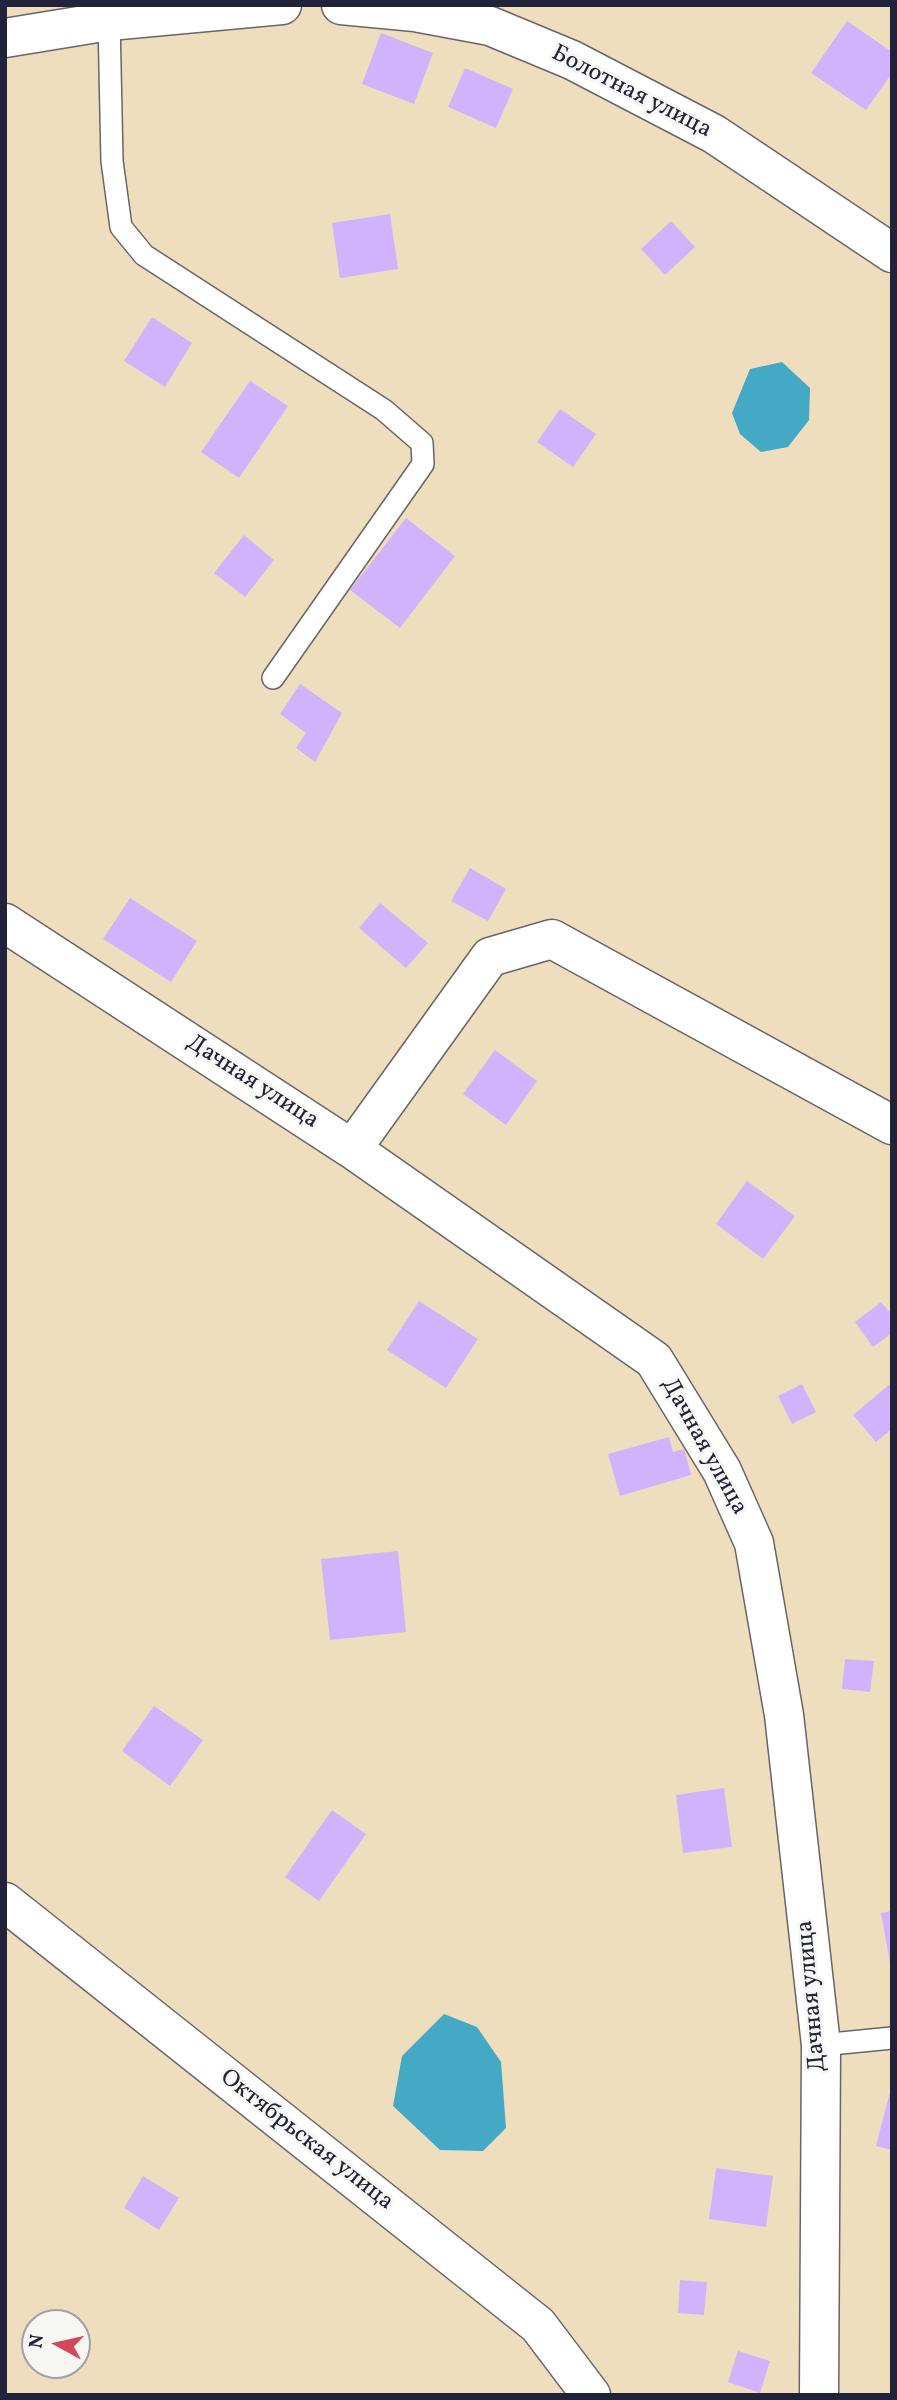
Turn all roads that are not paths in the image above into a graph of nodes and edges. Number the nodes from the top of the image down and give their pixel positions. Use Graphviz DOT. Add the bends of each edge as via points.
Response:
graph roads {
  1 [pos="282,5"];
  2 [pos="341,5"];
  3 [pos="109,20"];
  4 [pos="5,38"];
  5 [pos="892,253"];
  6 [pos="274,678"];
  7 [pos="5,923"];
  8 [pos="892,1125"];
  9 [pos="352,1149"];
  10 [pos="5,1902"];
  11 [pos="892,2038"];
  12 [pos="821,2045"];
  13 [pos="590,2395"];
  14 [pos="819,2395"];
  1 -- 3 [label="street"];
  2 -- 5 [label="street, Болотная улица" via="490,26 572,60 714,135"];
  3 -- 4 [label="street"];
  3 -- 6 [label="lane" via="112,161 121,227 144,255 384,410 422,443 423,464"];
  7 -- 9 [label="street, Дачная улица"];
  8 -- 9 [label="street" via="552,939 490,957"];
  9 -- 12 [label="street, Дачная улица" via="654,1360 722,1471 754,1543 782,1702"];
  10 -- 13 [label="street, Октябрьская улица" via="538,2325"];
  11 -- 12 [label="lane"];
  12 -- 14 [label="street, Дачная улица"];
}
